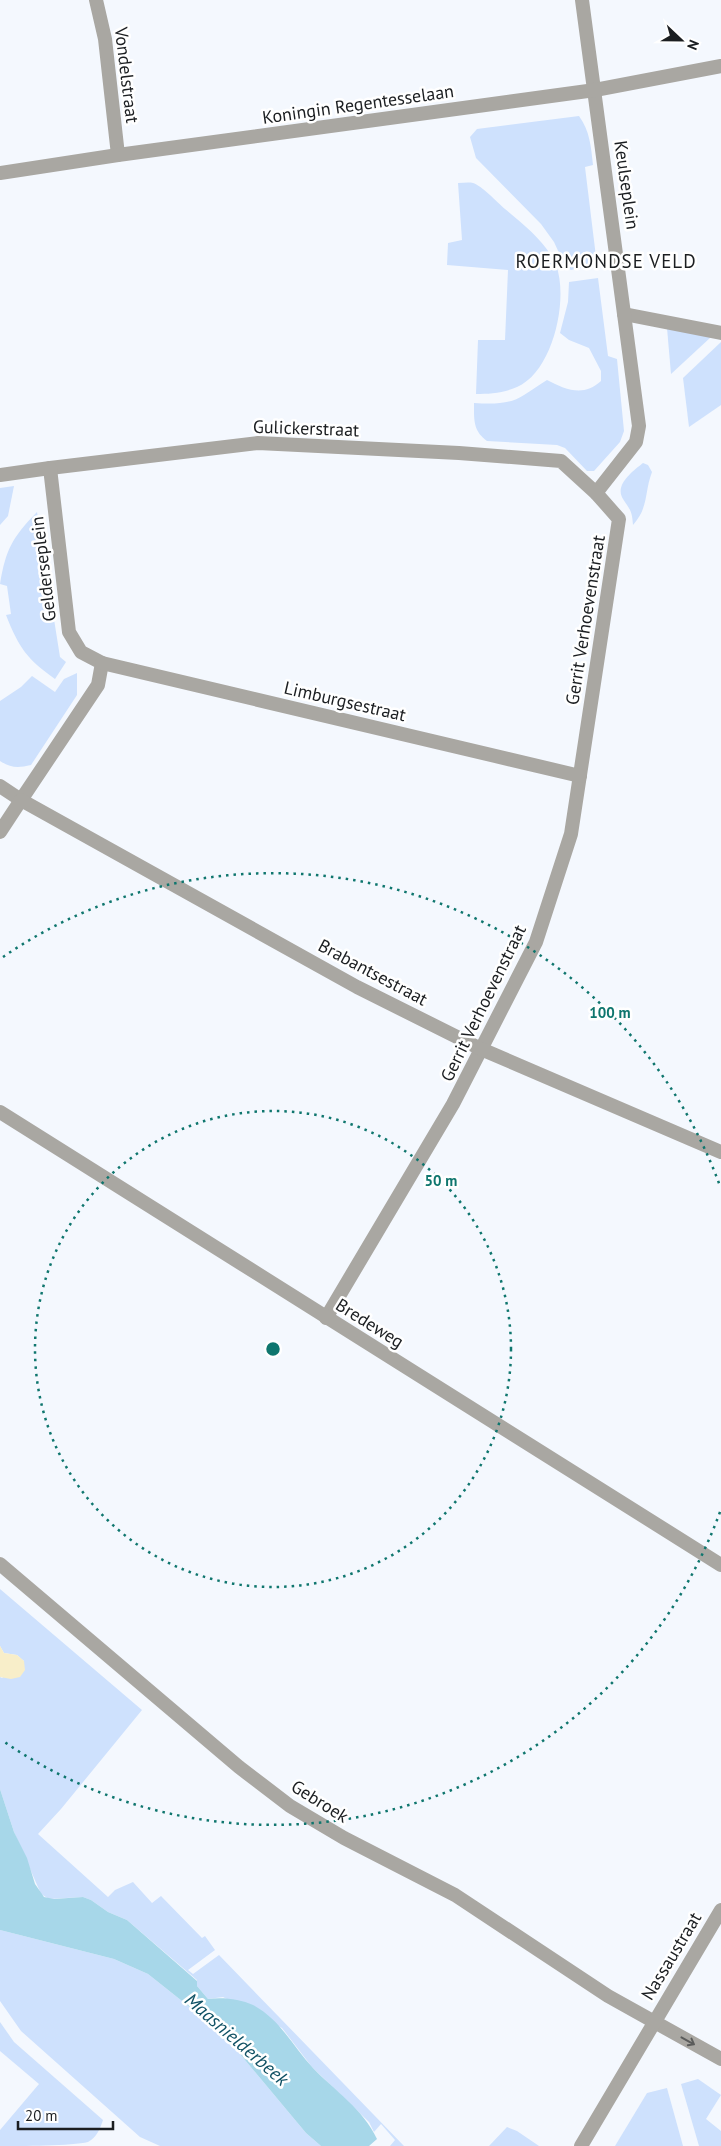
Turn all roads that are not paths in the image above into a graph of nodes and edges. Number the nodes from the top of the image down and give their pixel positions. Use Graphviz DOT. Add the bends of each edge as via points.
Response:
graph roads {
  1 [pos="96,0"];
  2 [pos="582,0"];
  3 [pos="721,66"];
  4 [pos="595,90"];
  5 [pos="118,155"];
  6 [pos="0,173"];
  7 [pos="624,314"];
  8 [pos="721,333"];
  9 [pos="561,461"];
  10 [pos="50,468"];
  11 [pos="0,475"];
  12 [pos="596,493"];
  13 [pos="102,663"];
  14 [pos="580,776"];
  15 [pos="0,786"];
  16 [pos="21,800"];
  17 [pos="0,832"];
  18 [pos="481,1049"];
  19 [pos="0,1112"];
  20 [pos="721,1152"];
  21 [pos="326,1318"];
  22 [pos="0,1564"];
  23 [pos="721,1564"];
  24 [pos="721,1910"];
  25 [pos="654,2022"];
  26 [pos="721,2059"];
  27 [pos="581,2146"];
  1 -- 5 [label="street, Vondelstraat" via="105,39"];
  2 -- 4 [label="street, Keulseplein"];
  3 -- 4 [label="street, Koningin Regentesselaan"];
  4 -- 5 [label="street, Koningin Regentesselaan"];
  4 -- 7 [label="street, Keulseplein"];
  5 -- 6 [label="street, Koningin Regentesselaan"];
  7 -- 8 [label="street"];
  7 -- 12 [label="street, Keulseplein" via="639,426 636,442"];
  9 -- 10 [label="street, Gulickerstraat" via="258,443"];
  9 -- 12 [label="street, Gerrit Verhoevenstraat"];
  10 -- 11 [label="street"];
  10 -- 13 [label="street, Gelderseplein" via="69,632 81,652"];
  12 -- 14 [label="street, Gerrit Verhoevenstraat" via="619,519"];
  13 -- 14 [label="street, Limburgsestraat"];
  13 -- 16 [label="street" via="98,685"];
  14 -- 18 [label="street, Gerrit Verhoevenstraat" via="571,834 536,942"];
  15 -- 16 [label="street"];
  16 -- 17 [label="street"];
  16 -- 18 [label="street, Brabantsestraat" via="358,987"];
  18 -- 20 [label="street, Brabantsestraat"];
  18 -- 21 [label="street, Gerrit Verhoevenstraat" via="453,1104"];
  19 -- 21 [label="street, Bredeweg"];
  21 -- 23 [label="street, Bredeweg"];
  22 -- 25 [label="street, Gebroek" via="239,1767 290,1806 344,1838 455,1894 608,1996"];
  24 -- 25 [label="street, Nassaustraat"];
  25 -- 26 [label="street, Gebroek, one-way"];
  25 -- 27 [label="street, Nassaustraat"];
}
